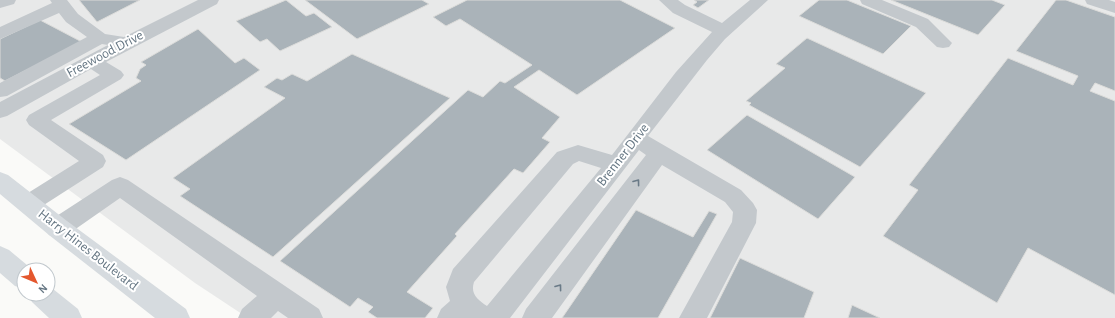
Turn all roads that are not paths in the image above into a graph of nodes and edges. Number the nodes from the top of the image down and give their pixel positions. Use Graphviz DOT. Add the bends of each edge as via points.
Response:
graph roads {
  1 [pos="211,0"];
  2 [pos="667,0"];
  3 [pos="760,0"];
  4 [pos="868,0"];
  5 [pos="1093,0"];
  6 [pos="60,3"];
  7 [pos="1115,8"];
  8 [pos="723,31"];
  9 [pos="0,34"];
  10 [pos="99,38"];
  11 [pos="126,43"];
  12 [pos="943,43"];
  13 [pos="91,61"];
  14 [pos="0,91"];
  15 [pos="0,111"];
  16 [pos="636,139"];
  17 [pos="660,152"];
  18 [pos="616,166"];
  19 [pos="0,181"];
  20 [pos="28,204"];
  21 [pos="58,228"];
  22 [pos="0,257"];
  23 [pos="16,271"];
  24 [pos="277,295"];
  25 [pos="51,302"];
  26 [pos="466,314"];
  27 [pos="68,318"];
  28 [pos="176,318"];
  29 [pos="252,318"];
  30 [pos="309,318"];
  31 [pos="494,318"];
  32 [pos="536,318"];
  33 [pos="693,318"];
  1 -- 11 [label="street, Freewood Drive"];
  2 -- 8 [label="street" via="678,9"];
  3 -- 8 [label="street, Brenner Drive"];
  4 -- 12 [label="street" via="922,23"];
  5 -- 7 [label="street"];
  6 -- 9 [label="street"];
  6 -- 10 [label="street" via="72,18"];
  8 -- 16 [label="street, Brenner Drive" via="705,50"];
  10 -- 11 [label="street"];
  10 -- 14 [label="street"];
  11 -- 13 [label="street, Freewood Drive"];
  13 -- 15 [label="street, Freewood Drive"];
  13 -- 20 [label="street" via="114,76 36,120 95,161"];
  16 -- 17 [label="street"];
  16 -- 18 [label="street, Brenner Drive"];
  32 -- 17 [label="street, one-way"];
  17 -- 33 [label="street" via="734,196 745,210 744,223"];
  18 -- 26 [label="street" via="578,153 565,158 462,277 459,287"];
  18 -- 31 [label="street, Brenner Drive"];
  19 -- 20 [label="main road, Harry Hines Boulevard"];
  20 -- 21 [label="main road, Harry Hines Boulevard"];
  21 -- 24 [label="street" via="120,186"];
  21 -- 28 [label="main road, Harry Hines Boulevard"];
  22 -- 23 [label="main road"];
  24 -- 29 [label="street"];
  24 -- 30 [label="street"];
  25 -- 27 [label="main road"];
}
